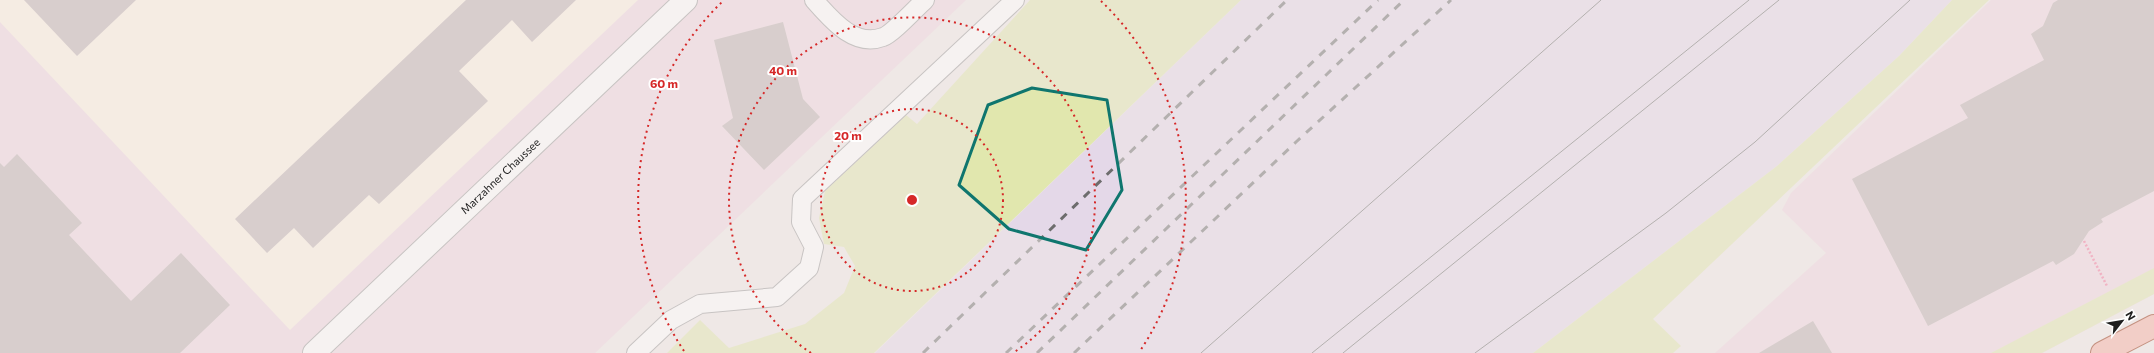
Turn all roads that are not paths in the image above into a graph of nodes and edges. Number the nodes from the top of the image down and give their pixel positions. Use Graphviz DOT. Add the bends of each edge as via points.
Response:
graph roads {
  1 [pos="686,0"];
  2 [pos="814,0"];
  3 [pos="925,0"];
  4 [pos="1015,0"];
  5 [pos="2154,326"];
  6 [pos="314,353"];
  7 [pos="636,353"];
  8 [pos="2102,353"];
  1 -- 6 [label="street, Marzahner Chaussee"];
  2 -- 3 [label="lane" via="834,23 851,34 868,40 884,37"];
  4 -- 7 [label="lane" via="802,199 801,222 814,247 810,268 777,297 700,304 670,320"];
  5 -- 8 [label="main road"];
}
